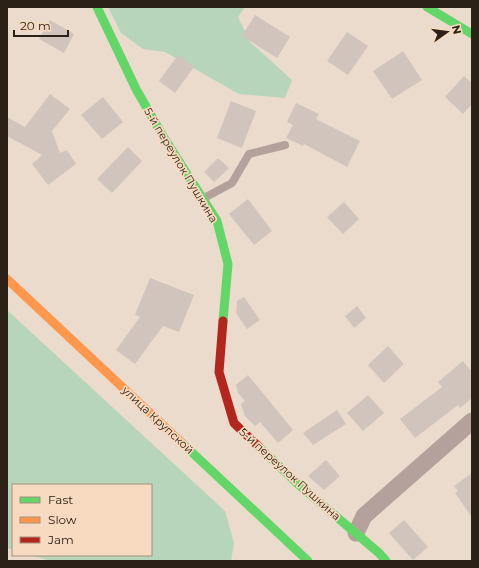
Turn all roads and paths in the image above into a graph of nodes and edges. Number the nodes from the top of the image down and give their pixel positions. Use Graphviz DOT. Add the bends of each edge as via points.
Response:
graph roads {
  1 [pos="97,7"];
  2 [pos="427,7"];
  3 [pos="472,34"];
  4 [pos="285,145"];
  5 [pos="203,198"];
  6 [pos="7,279"];
  7 [pos="472,421"];
  8 [pos="356,533"];
  9 [pos="386,558"];
  10 [pos="308,561"];
  1 -- 5 [label="main road, 5-й переулок Пушкина" via="136,89"];
  2 -- 3 [label="main road"];
  4 -- 5 [label="lane" via="249,154 232,182"];
  5 -- 8 [label="main road, 5-й переулок Пушкина" via="217,221 228,264 219,372 234,423 298,484"];
  6 -- 10 [label="main road, улица Крупской"];
  7 -- 8 [label="street" via="364,516"];
  8 -- 9 [label="main road, 5-й переулок Пушкина"];
}
